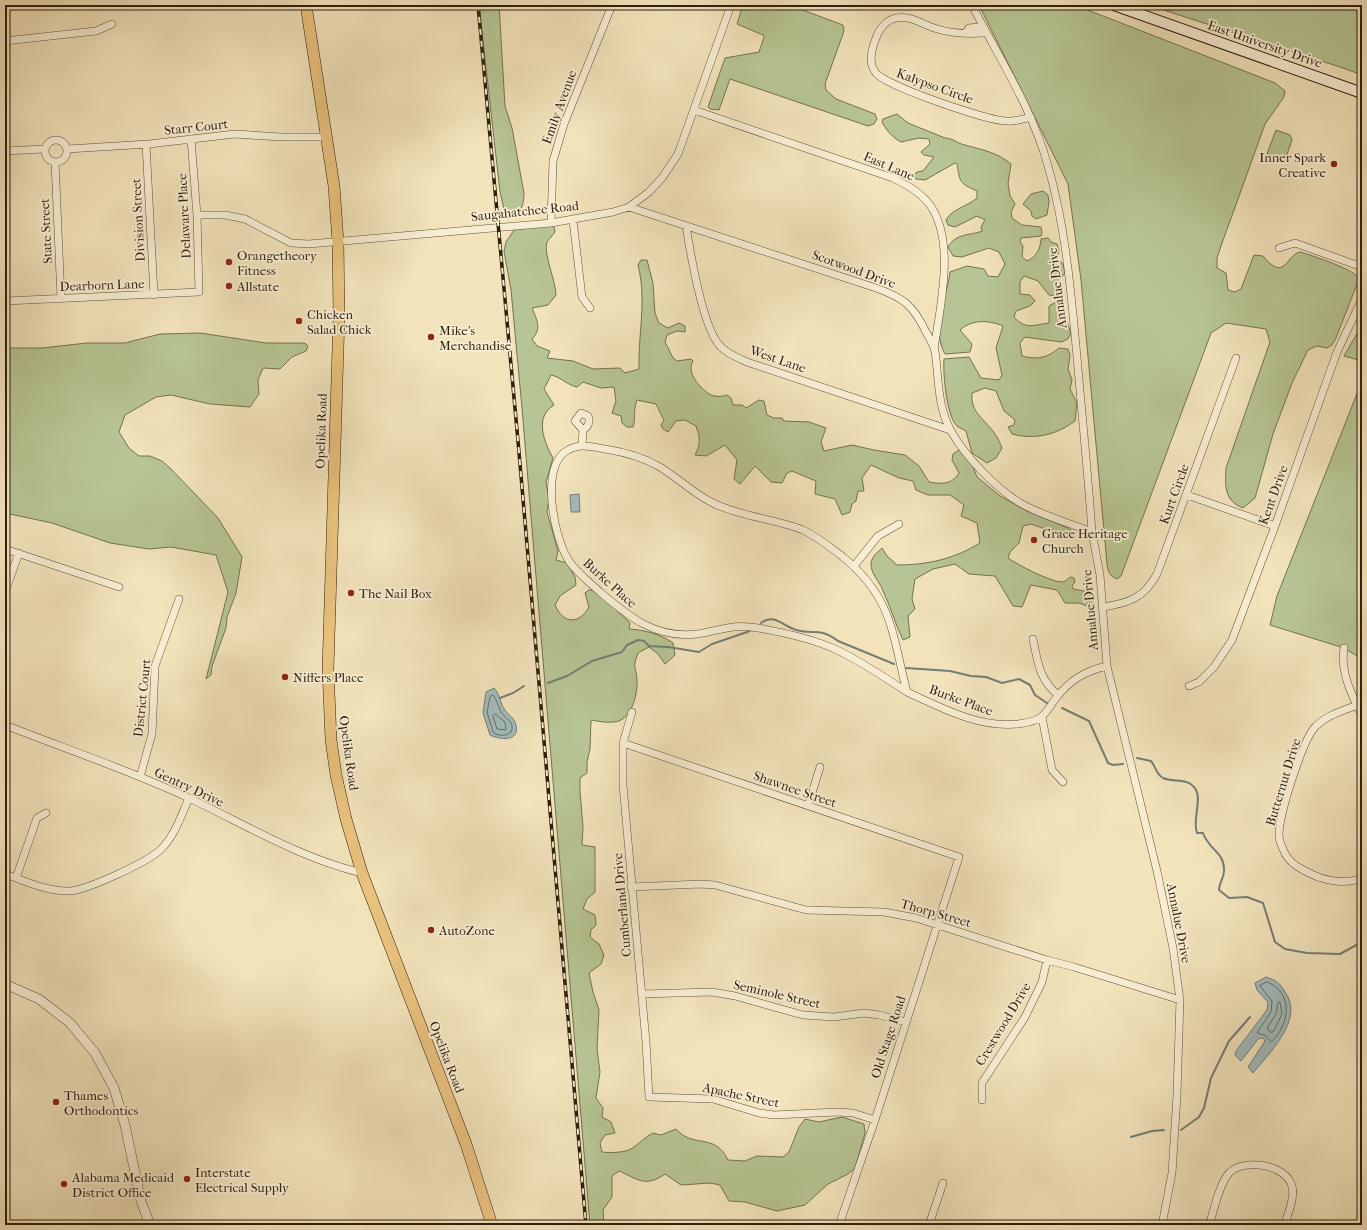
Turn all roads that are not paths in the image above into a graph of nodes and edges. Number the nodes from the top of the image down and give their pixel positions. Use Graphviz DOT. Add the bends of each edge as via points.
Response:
graph roads {
  1 [pos="306,5"];
  2 [pos="612,5"];
  3 [pos="731,5"];
  4 [pos="972,5"];
  5 [pos="1114,5"];
  6 [pos="112,24"];
  7 [pos="985,30"];
  8 [pos="5,41"];
  9 [pos="1362,93"];
  10 [pos="694,110"];
  11 [pos="1030,117"];
  12 [pos="327,137"];
  13 [pos="191,139"];
  14 [pos="146,144"];
  15 [pos="67,149"];
  16 [pos="44,150"];
  17 [pos="5,151"];
  18 [pos="56,162"];
  19 [pos="629,207"];
  20 [pos="197,215"];
  21 [pos="573,220"];
  22 [pos="551,223"];
  23 [pos="686,226"];
  24 [pos="338,242"];
  25 [pos="1279,248"];
  26 [pos="1362,266"];
  27 [pos="199,292"];
  28 [pos="154,295"];
  29 [pos="61,298"];
  30 [pos="1362,299"];
  31 [pos="5,301"];
  32 [pos="590,308"];
  33 [pos="934,349"];
  34 [pos="1236,358"];
  35 [pos="583,430"];
  36 [pos="950,430"];
  37 [pos="582,445"];
  38 [pos="1186,495"];
  39 [pos="899,524"];
  40 [pos="1275,526"];
  41 [pos="1092,532"];
  42 [pos="5,549"];
  43 [pos="19,553"];
  44 [pos="854,566"];
  45 [pos="119,587"];
  46 [pos="5,592"];
  47 [pos="179,599"];
  48 [pos="1103,607"];
  49 [pos="1033,639"];
  50 [pos="1344,648"];
  51 [pos="1107,666"];
  52 [pos="1189,686"];
  53 [pos="907,692"];
  54 [pos="1058,695"];
  55 [pos="1357,705"];
  56 [pos="632,712"];
  57 [pos="1362,716"];
  58 [pos="1042,717"];
  59 [pos="5,725"];
  60 [pos="623,743"];
  61 [pos="820,767"];
  62 [pos="140,777"];
  63 [pos="1063,782"];
  64 [pos="189,798"];
  65 [pos="808,806"];
  66 [pos="46,812"];
  67 [pos="959,857"];
  68 [pos="362,873"];
  69 [pos="5,874"];
  70 [pos="16,878"];
  71 [pos="1362,878"];
  72 [pos="631,887"];
  73 [pos="938,925"];
  74 [pos="1047,960"];
  75 [pos="5,984"];
  76 [pos="642,994"];
  77 [pos="1180,1000"];
  78 [pos="906,1022"];
  79 [pos="649,1097"];
  80 [pos="982,1100"];
  81 [pos="875,1120"];
  82 [pos="943,1183"];
  83 [pos="150,1225"];
  84 [pos="492,1225"];
  85 [pos="839,1225"];
  86 [pos="929,1225"];
  87 [pos="1162,1225"];
  88 [pos="1209,1225"];
  89 [pos="1284,1225"];
  1 -- 12 [label="main road, Opelika Road"];
  2 -- 22 [label="street, Emily Avenue" via="564,124 552,161"];
  3 -- 10 [label="street, Saugahatchee Road"];
  4 -- 7 [label="street, Annalue Drive"];
  5 -- 9 [label="main road, East University Drive"];
  6 -- 8 [label="street" via="96,31"];
  7 -- 11 [label="street, Annalue Drive" via="1007,68"];
  7 -- 11 [label="street, Kalypso Circle" via="982,33 970,34 940,30 904,17 890,20 884,24 876,37 872,51 872,66 881,78 901,88 991,118 1007,121"];
  10 -- 19 [label="street, Saugahatchee Road" via="673,164 655,186"];
  10 -- 33 [label="street, East Lane" via="893,178 913,189 930,205 940,226 944,248"];
  11 -- 41 [label="street, Annalue Drive" via="1048,165 1067,256"];
  12 -- 13 [label="street, Starr Court" via="236,134"];
  12 -- 24 [label="main road, Opelika Road"];
  13 -- 14 [label="street, Starr Court"];
  13 -- 20 [label="street, Delaware Place"];
  14 -- 15 [label="street, Starr Court"];
  14 -- 28 [label="street, Division Street"];
  15 -- 16 [label="street, Starr Court" via="64,143 55,140 47,144"];
  15 -- 18 [label="street" via="64,158"];
  16 -- 17 [label="street, Starr Court"];
  16 -- 18 [label="street" via="46,157"];
  18 -- 29 [label="street, State Street"];
  19 -- 21 [label="street, Saugahatchee Road"];
  19 -- 23 [label="street, Scotwood Drive"];
  20 -- 24 [label="street, Saugahatchee Road" via="225,215 245,219 291,243"];
  20 -- 27 [label="street, Delaware Place"];
  21 -- 22 [label="street, Saugahatchee Road"];
  21 -- 32 [label="street" via="582,296"];
  22 -- 24 [label="street, Saugahatchee Road"];
  23 -- 33 [label="street, Scotwood Drive" via="891,293 916,313"];
  23 -- 36 [label="street, West Lane" via="703,303 712,333 720,346 747,362"];
  24 -- 68 [label="main road, Opelika Road" via="339,316 329,606 329,705 336,775 343,810"];
  25 -- 26 [label="street" via="1295,243"];
  27 -- 28 [label="street, Dearborn Lane"];
  28 -- 29 [label="street, Dearborn Lane"];
  29 -- 31 [label="street, Dearborn Lane"];
  30 -- 40 [label="street, Kent Drive" via="1328,374"];
  33 -- 36 [label="street, Scotwood Drive" via="942,408"];
  34 -- 38 [label="street, Kurt Circle"];
  35 -- 37 [label="street"];
  36 -- 41 [label="street, Scotwood Drive" via="981,469 1008,494 1042,513"];
  37 -- 44 [label="street, Burke Place" via="619,451 648,460 713,504 802,530 823,541"];
  37 -- 53 [label="street, Burke Place" via="562,453 552,473 553,511 557,534 570,562 585,579 633,619 653,630 675,635 744,626 798,638 835,649"];
  38 -- 40 [label="street"];
  38 -- 48 [label="street, Kurt Circle" via="1159,568 1146,591 1132,600"];
  39 -- 44 [label="street" via="878,536"];
  40 -- 52 [label="street, Kent Drive" via="1232,640 1214,667 1199,682"];
  41 -- 48 [label="street, Annalue Drive" via="1097,552"];
  42 -- 43 [label="street"];
  43 -- 45 [label="street"];
  43 -- 46 [label="street"];
  44 -- 53 [label="street, Burke Place" via="878,594 885,607"];
  47 -- 62 [label="street, District Court" via="155,666 152,734"];
  48 -- 51 [label="street, Annalue Drive"];
  49 -- 54 [label="street" via="1038,667 1044,681"];
  50 -- 55 [label="street" via="1343,671"];
  51 -- 54 [label="street" via="1089,670 1076,677"];
  51 -- 77 [label="street, Annalue Drive" via="1157,871 1173,948"];
  53 -- 58 [label="street, Burke Place" via="987,724 1026,723"];
  54 -- 58 [label="street"];
  55 -- 57 [label="street"];
  55 -- 71 [label="street, Butternut Drive" via="1327,718 1310,732 1281,820 1279,836 1286,856 1310,874 1338,882 1353,882"];
  56 -- 60 [label="street, Cumberland Drive"];
  58 -- 63 [label="street" via="1052,770"];
  59 -- 62 [label="street, Gentry Drive"];
  60 -- 65 [label="street, Shawnee Street"];
  60 -- 72 [label="street, Cumberland Drive" via="623,786"];
  61 -- 65 [label="street"];
  62 -- 64 [label="street, Gentry Drive"];
  64 -- 68 [label="street, Gentry Drive" via="321,862"];
  64 -- 70 [label="street" via="172,834 159,851 108,879 70,891 44,887"];
  65 -- 67 [label="street, Shawnee Street"];
  66 -- 70 [label="street" via="37,818"];
  67 -- 73 [label="street, Old Stage Road"];
  68 -- 84 [label="main road, Opelika Road" via="466,1144"];
  69 -- 70 [label="street"];
  72 -- 73 [label="street, Thorp Street" via="715,885 806,910 884,912"];
  72 -- 76 [label="street, Cumberland Drive"];
  73 -- 74 [label="street, Thorp Street"];
  73 -- 78 [label="street, Old Stage Road"];
  74 -- 77 [label="street, Thorp Street"];
  74 -- 80 [label="street, Crestwood Drive" via="1042,982 1025,1017 982,1083"];
  75 -- 83 [label="street" via="38,1000 63,1018 95,1053 114,1088 125,1125 141,1201"];
  76 -- 78 [label="street, Seminole Street" via="712,992 803,1015 834,1017 864,1013"];
  76 -- 79 [label="street, Cumberland Drive"];
  77 -- 87 [label="street, Annalue Drive" via="1172,1173"];
  78 -- 81 [label="street, Old Stage Road"];
  79 -- 81 [label="street, Apache Street" via="713,1099 774,1115 837,1112 853,1113"];
  81 -- 85 [label="street, Old Stage Road"];
  82 -- 86 [label="street"];
  88 -- 89 [label="street" via="1224,1179 1236,1167 1245,1166 1276,1168 1289,1179 1292,1195"];
}
